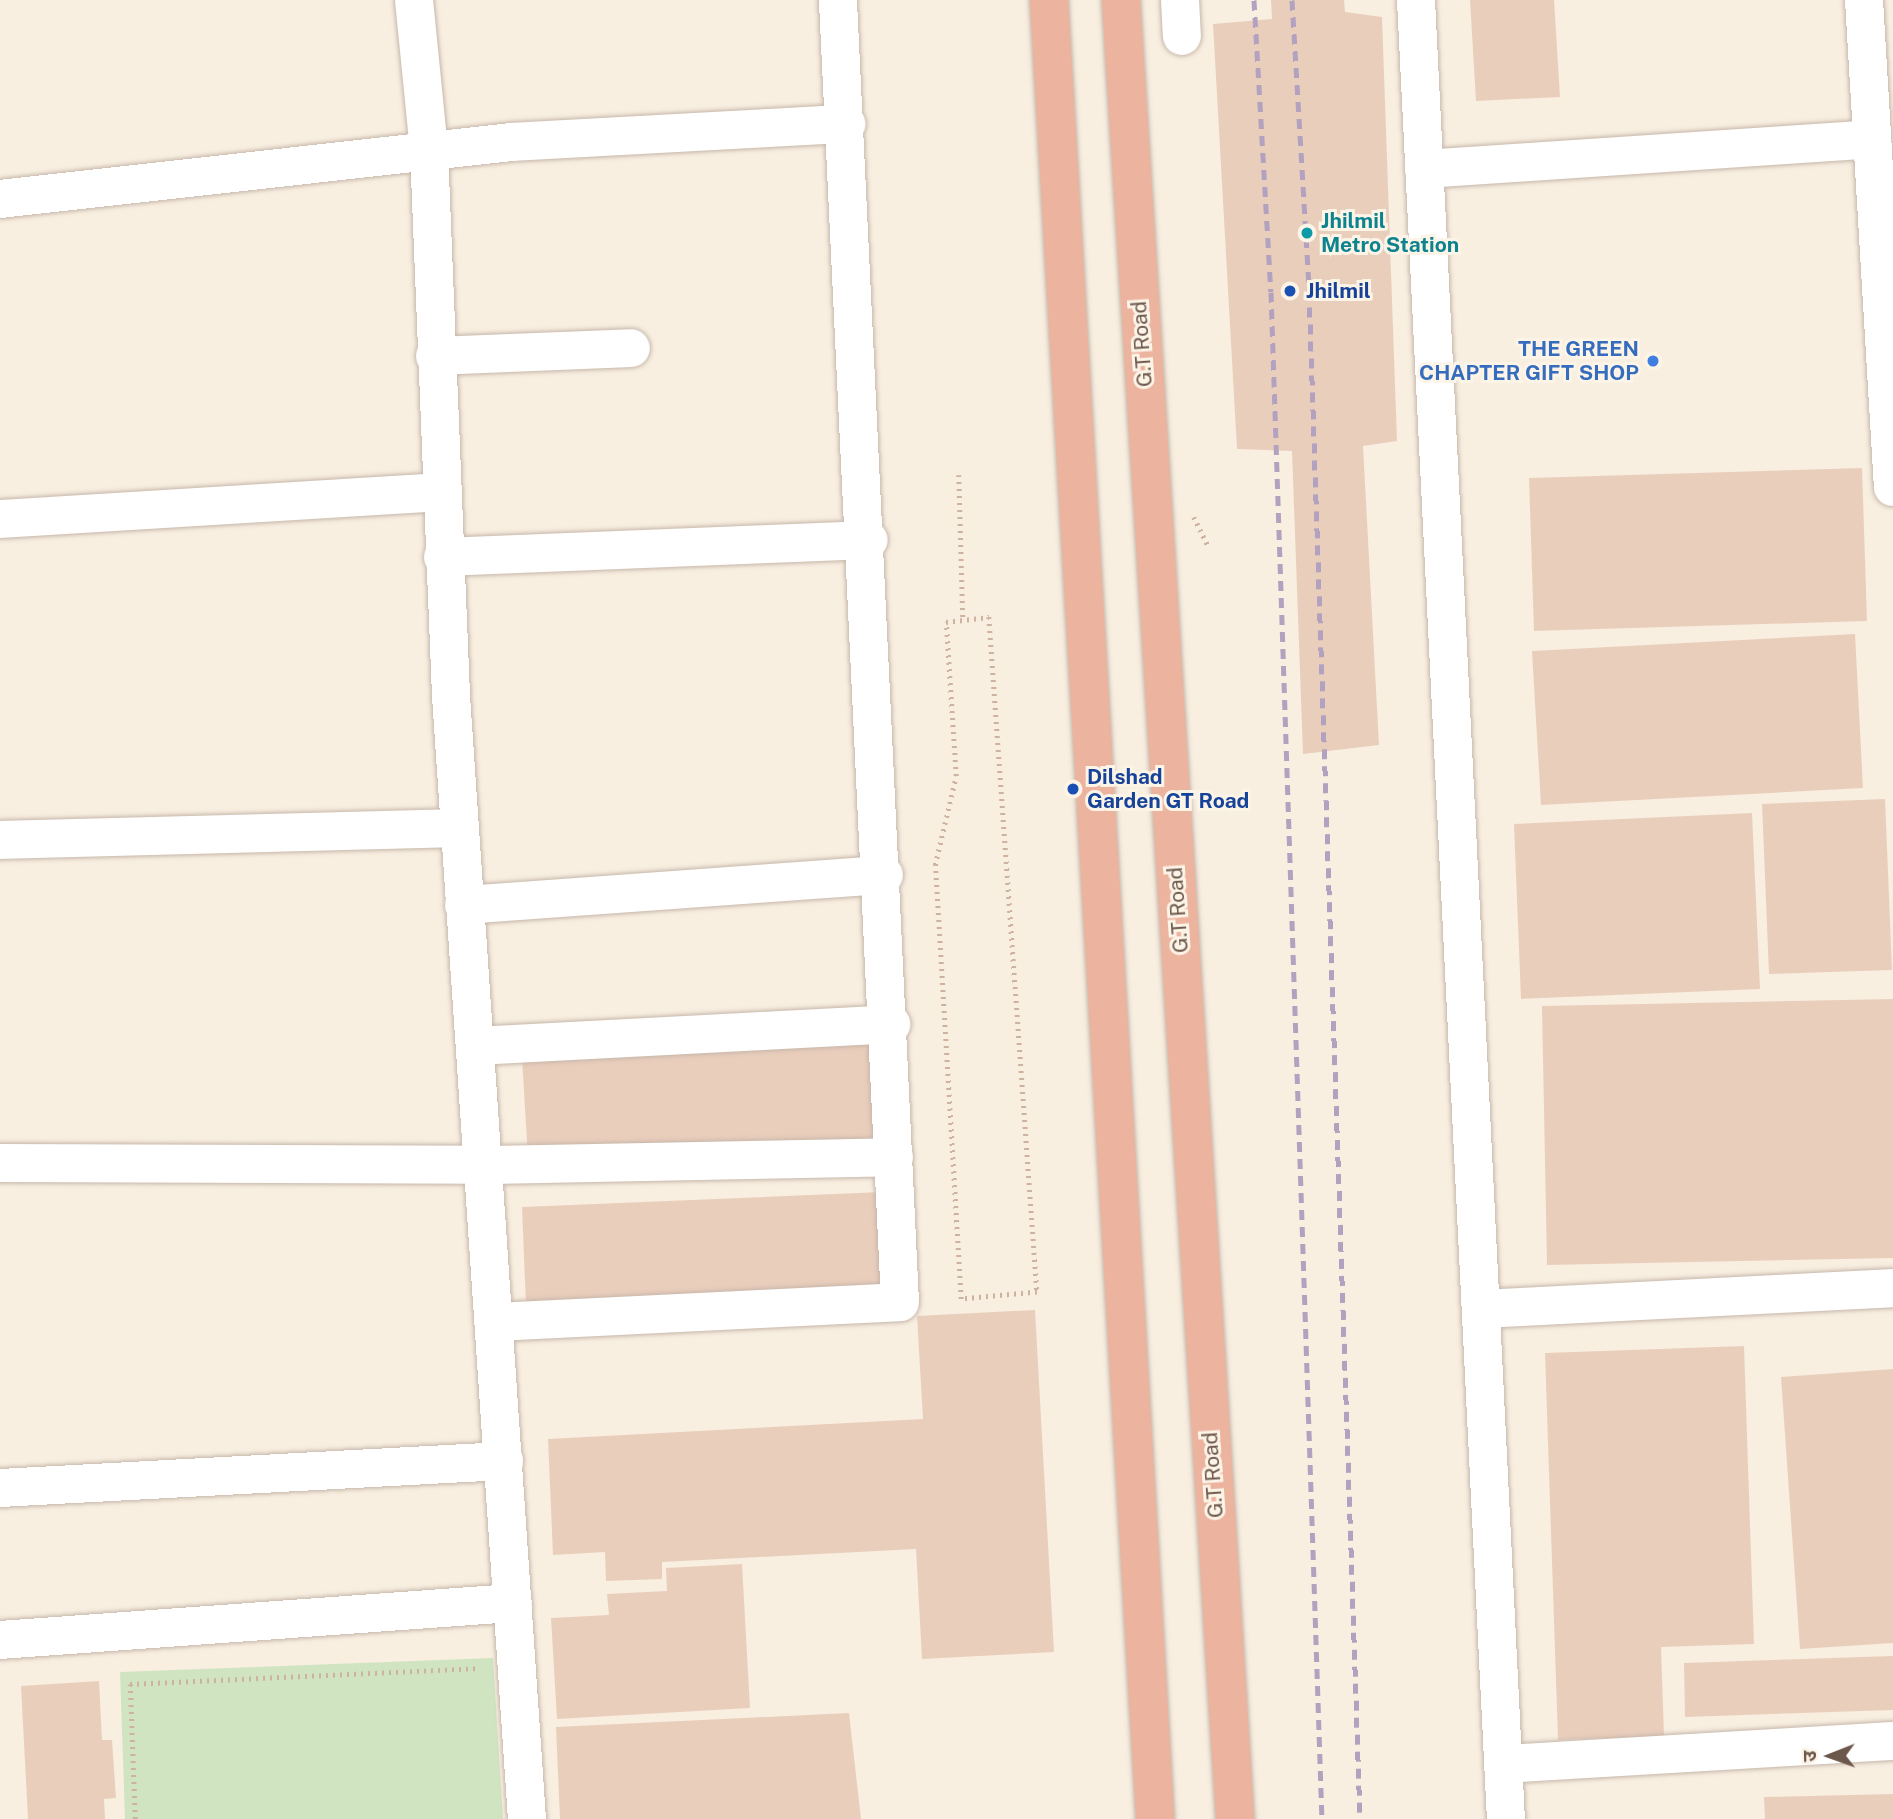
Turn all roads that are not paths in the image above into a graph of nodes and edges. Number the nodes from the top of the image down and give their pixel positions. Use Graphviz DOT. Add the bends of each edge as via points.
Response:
graph roads {
  1 [pos="414,0"];
  2 [pos="838,0"];
  3 [pos="1121,0"];
  4 [pos="1416,0"];
  5 [pos="1864,0"];
  6 [pos="1050,8"];
  7 [pos="847,124"];
  8 [pos="1872,139"];
  9 [pos="429,150"];
  10 [pos="1424,169"];
  11 [pos="0,199"];
  12 [pos="631,348"];
  13 [pos="435,356"];
  14 [pos="1891,427"];
  15 [pos="1893,487"];
  16 [pos="439,492"];
  17 [pos="0,519"];
  18 [pos="869,540"];
  19 [pos="443,557"];
  20 [pos="460,828"];
  21 [pos="0,840"];
  22 [pos="884,875"];
  23 [pos="464,905"];
  24 [pos="891,1024"];
  25 [pos="475,1046"];
  26 [pos="894,1157"];
  27 [pos="0,1163"];
  28 [pos="484,1165"];
  29 [pos="1893,1289"];
  30 [pos="1481,1309"];
  31 [pos="495,1322"];
  32 [pos="504,1461"];
  33 [pos="0,1488"];
  34 [pos="513,1603"];
  35 [pos="0,1640"];
  36 [pos="1893,1741"];
  37 [pos="1504,1764"];
  38 [pos="527,1819"];
  39 [pos="1155,1819"];
  40 [pos="1235,1819"];
  41 [pos="1506,1819"];
  1 -- 9 [label="street"];
  2 -- 7 [label="street"];
  3 -- 40 [label="highway, G.T Road"];
  4 -- 10 [label="street"];
  5 -- 8 [label="street"];
  6 -- 39 [label="highway"];
  7 -- 9 [label="street"];
  7 -- 18 [label="street"];
  8 -- 10 [label="street"];
  8 -- 14 [label="street"];
  9 -- 11 [label="street"];
  9 -- 13 [label="street"];
  10 -- 30 [label="street"];
  12 -- 13 [label="street"];
  13 -- 16 [label="street"];
  14 -- 15 [label="street"];
  16 -- 17 [label="street"];
  16 -- 19 [label="street"];
  18 -- 19 [label="street"];
  18 -- 22 [label="street"];
  19 -- 20 [label="street"];
  20 -- 21 [label="street"];
  20 -- 23 [label="street"];
  22 -- 23 [label="street"];
  22 -- 24 [label="street"];
  23 -- 25 [label="street"];
  24 -- 25 [label="street"];
  24 -- 26 [label="street"];
  25 -- 28 [label="street"];
  26 -- 28 [label="street"];
  26 -- 31 [label="street" via="900,1302"];
  27 -- 28 [label="street"];
  28 -- 31 [label="street"];
  29 -- 30 [label="street"];
  30 -- 37 [label="street"];
  31 -- 32 [label="street"];
  32 -- 33 [label="street"];
  32 -- 34 [label="street"];
  34 -- 35 [label="street"];
  34 -- 38 [label="street"];
  36 -- 37 [label="street"];
  37 -- 41 [label="street"];
}
